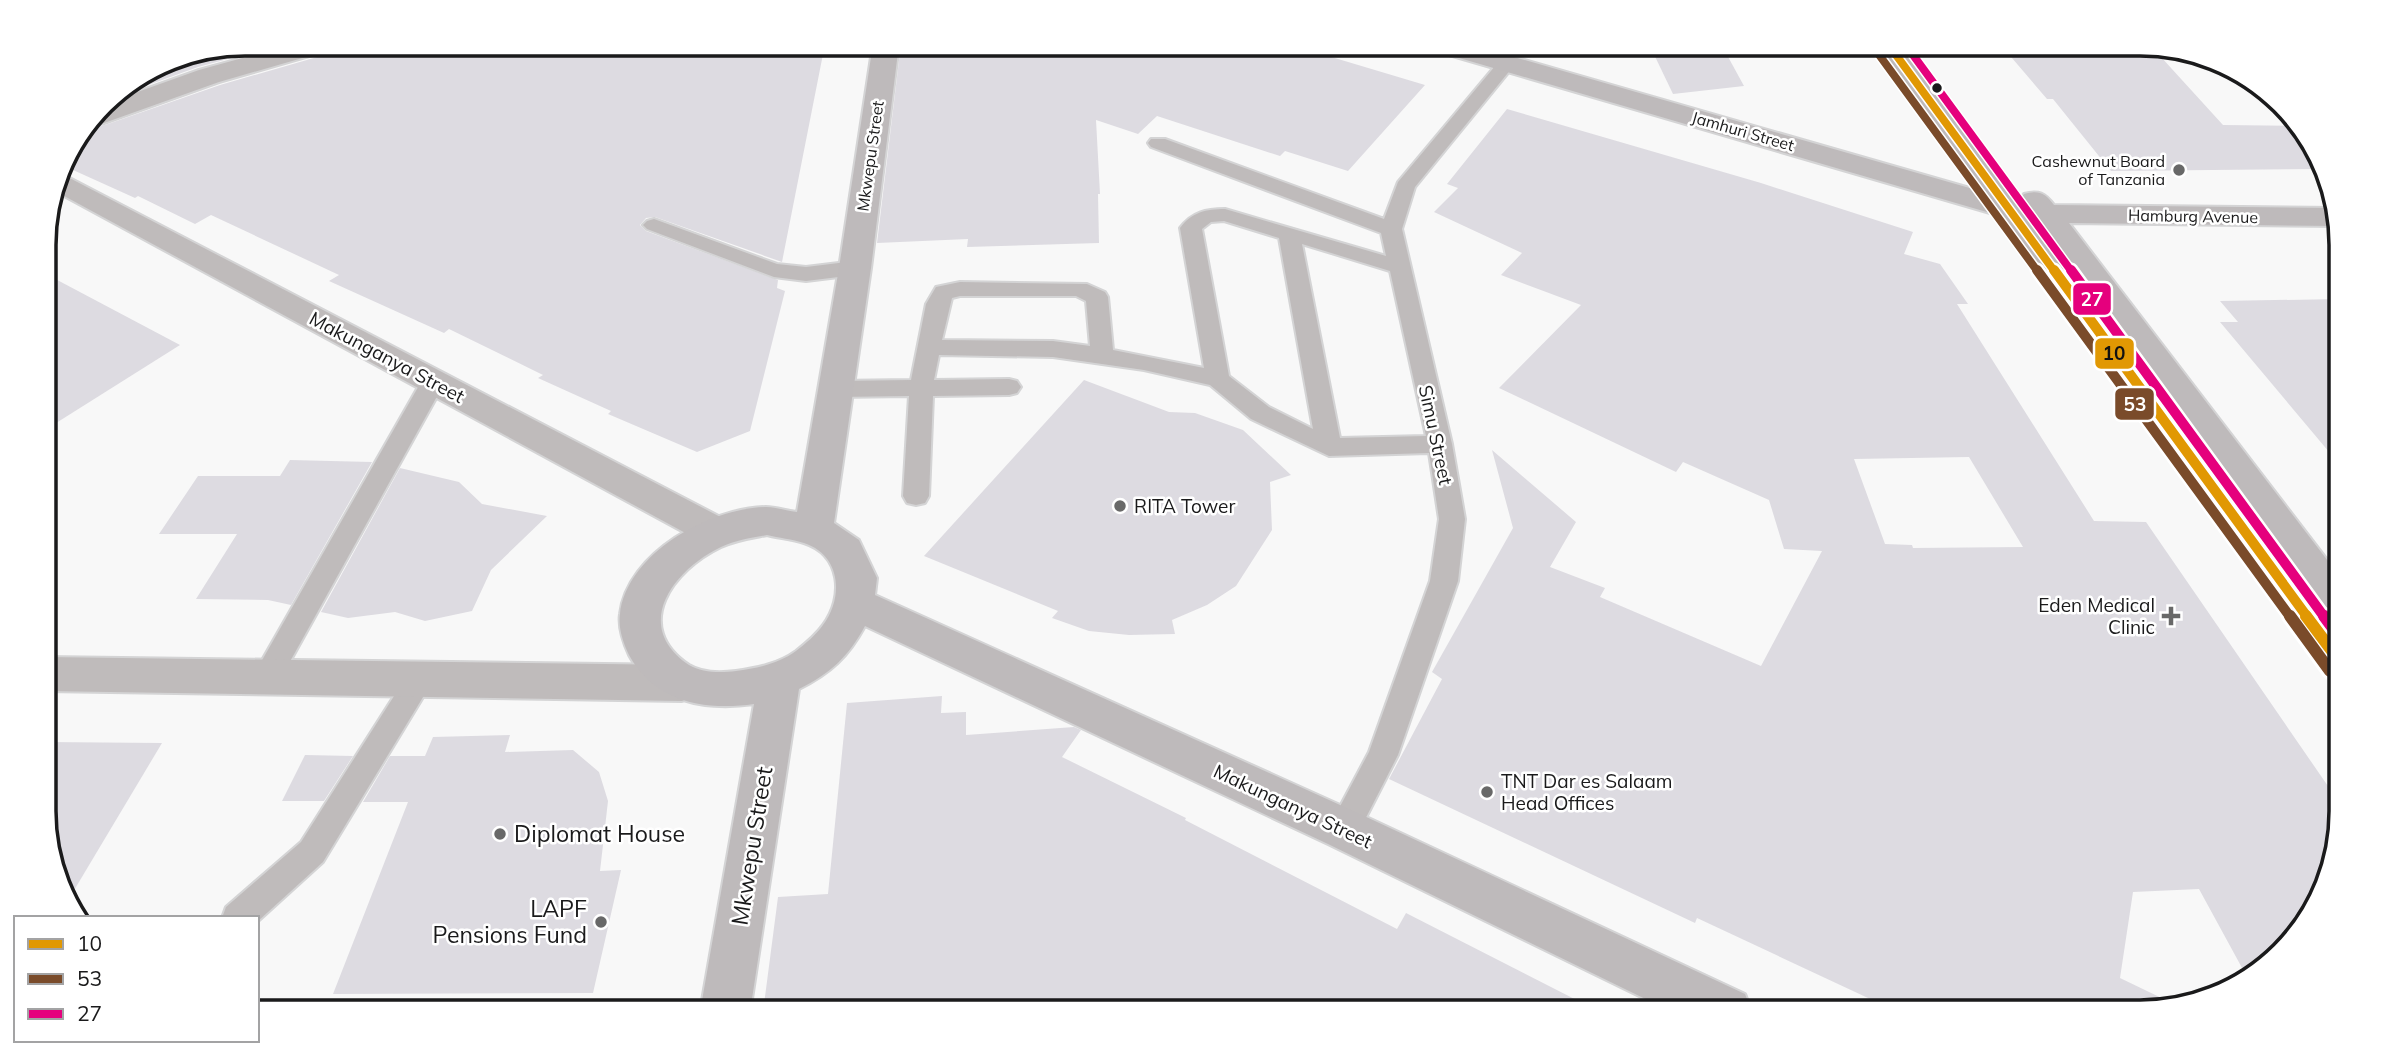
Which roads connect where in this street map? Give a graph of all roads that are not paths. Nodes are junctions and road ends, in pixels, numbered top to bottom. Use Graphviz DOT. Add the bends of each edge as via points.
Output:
graph roads {
  1 [pos="279,56"];
  2 [pos="884,56"];
  3 [pos="1483,56"];
  4 [pos="1897,56"];
  5 [pos="1928,56"];
  6 [pos="198,62"];
  7 [pos="1507,63"];
  8 [pos="209,76"];
  9 [pos="111,111"];
  10 [pos="1158,143"];
  11 [pos="66,185"];
  12 [pos="2009,209"];
  13 [pos="2047,214"];
  14 [pos="2326,217"];
  15 [pos="654,225"];
  16 [pos="1391,229"];
  17 [pos="1289,234"];
  18 [pos="1398,266"];
  19 [pos="855,268"];
  20 [pos="929,346"];
  21 [pos="1102,356"];
  22 [pos="1218,379"];
  23 [pos="433,382"];
  24 [pos="921,387"];
  25 [pos="1009,387"];
  26 [pos="836,389"];
  27 [pos="1440,444"];
  28 [pos="1329,447"];
  29 [pos="916,496"];
  30 [pos="814,528"];
  31 [pos="716,531"];
  32 [pos="2329,593"];
  33 [pos="857,604"];
  34 [pos="2329,647"];
  35 [pos="56,674"];
  36 [pos="267,677"];
  37 [pos="420,679"];
  38 [pos="779,681"];
  39 [pos="682,683"];
  40 [pos="1344,829"];
  41 [pos="240,916"];
  42 [pos="727,1000"];
  43 [pos="1702,1000"];
  1 -- 8 [label="street"];
  2 -- 19 [label="street, Mkwepu Street"];
  3 -- 7 [label="street, Jamhuri Street"];
  4 -- 12 [label="street"];
  5 -- 13 [label="street"];
  6 -- 8 [label="street"];
  7 -- 12 [label="street, Jamhuri Street"];
  7 -- 16 [label="lane, Simu Street" via="1405,186"];
  8 -- 9 [label="street"];
  10 -- 16 [label="lane"];
  11 -- 23 [label="street, Makunganya Street"];
  12 -- 13 [label="street, Jamhuri Street"];
  12 -- 34 [label="street"];
  13 -- 14 [label="street, Hamburg Avenue"];
  13 -- 32 [label="street"];
  15 -- 19 [label="lane" via="774,270 806,274"];
  16 -- 18 [label="lane, Simu Street"];
  17 -- 18 [label="lane"];
  17 -- 22 [label="lane" via="1225,215 1206,215 1191,229"];
  17 -- 28 [label="lane"];
  18 -- 27 [label="lane, Simu Street"];
  19 -- 26 [label="street, Mkwepu Street"];
  20 -- 21 [label="lane" via="1053,349"];
  20 -- 21 [label="lane" via="937,304 944,292 1079,289 1097,297"];
  20 -- 24 [label="lane"];
  21 -- 22 [label="lane"];
  22 -- 28 [label="lane" via="1260,413"];
  23 -- 31 [label="street, Makunganya Street"];
  23 -- 36 [label="lane"];
  24 -- 25 [label="lane"];
  24 -- 26 [label="lane"];
  24 -- 29 [label="lane"];
  26 -- 30 [label="street, Mkwepu Street"];
  27 -- 28 [label="lane"];
  27 -- 40 [label="lane, Simu Street" via="1452,519 1444,581 1383,755"];
  30 -- 31 [label="street" via="767,521"];
  30 -- 33 [label="street" via="835,541 851,559 858,581"];
  31 -- 39 [label="street" via="666,564 648,589 639,617 643,643 657,666"];
  33 -- 38 [label="street" via="830,649"];
  33 -- 40 [label="street, Makunganya Street"];
  35 -- 36 [label="street"];
  36 -- 37 [label="street"];
  37 -- 39 [label="street"];
  37 -- 41 [label="lane" via="312,852"];
  38 -- 39 [label="street" via="745,690 712,690"];
  38 -- 42 [label="street, Mkwepu Street"];
  40 -- 43 [label="street, Makunganya Street"];
}
